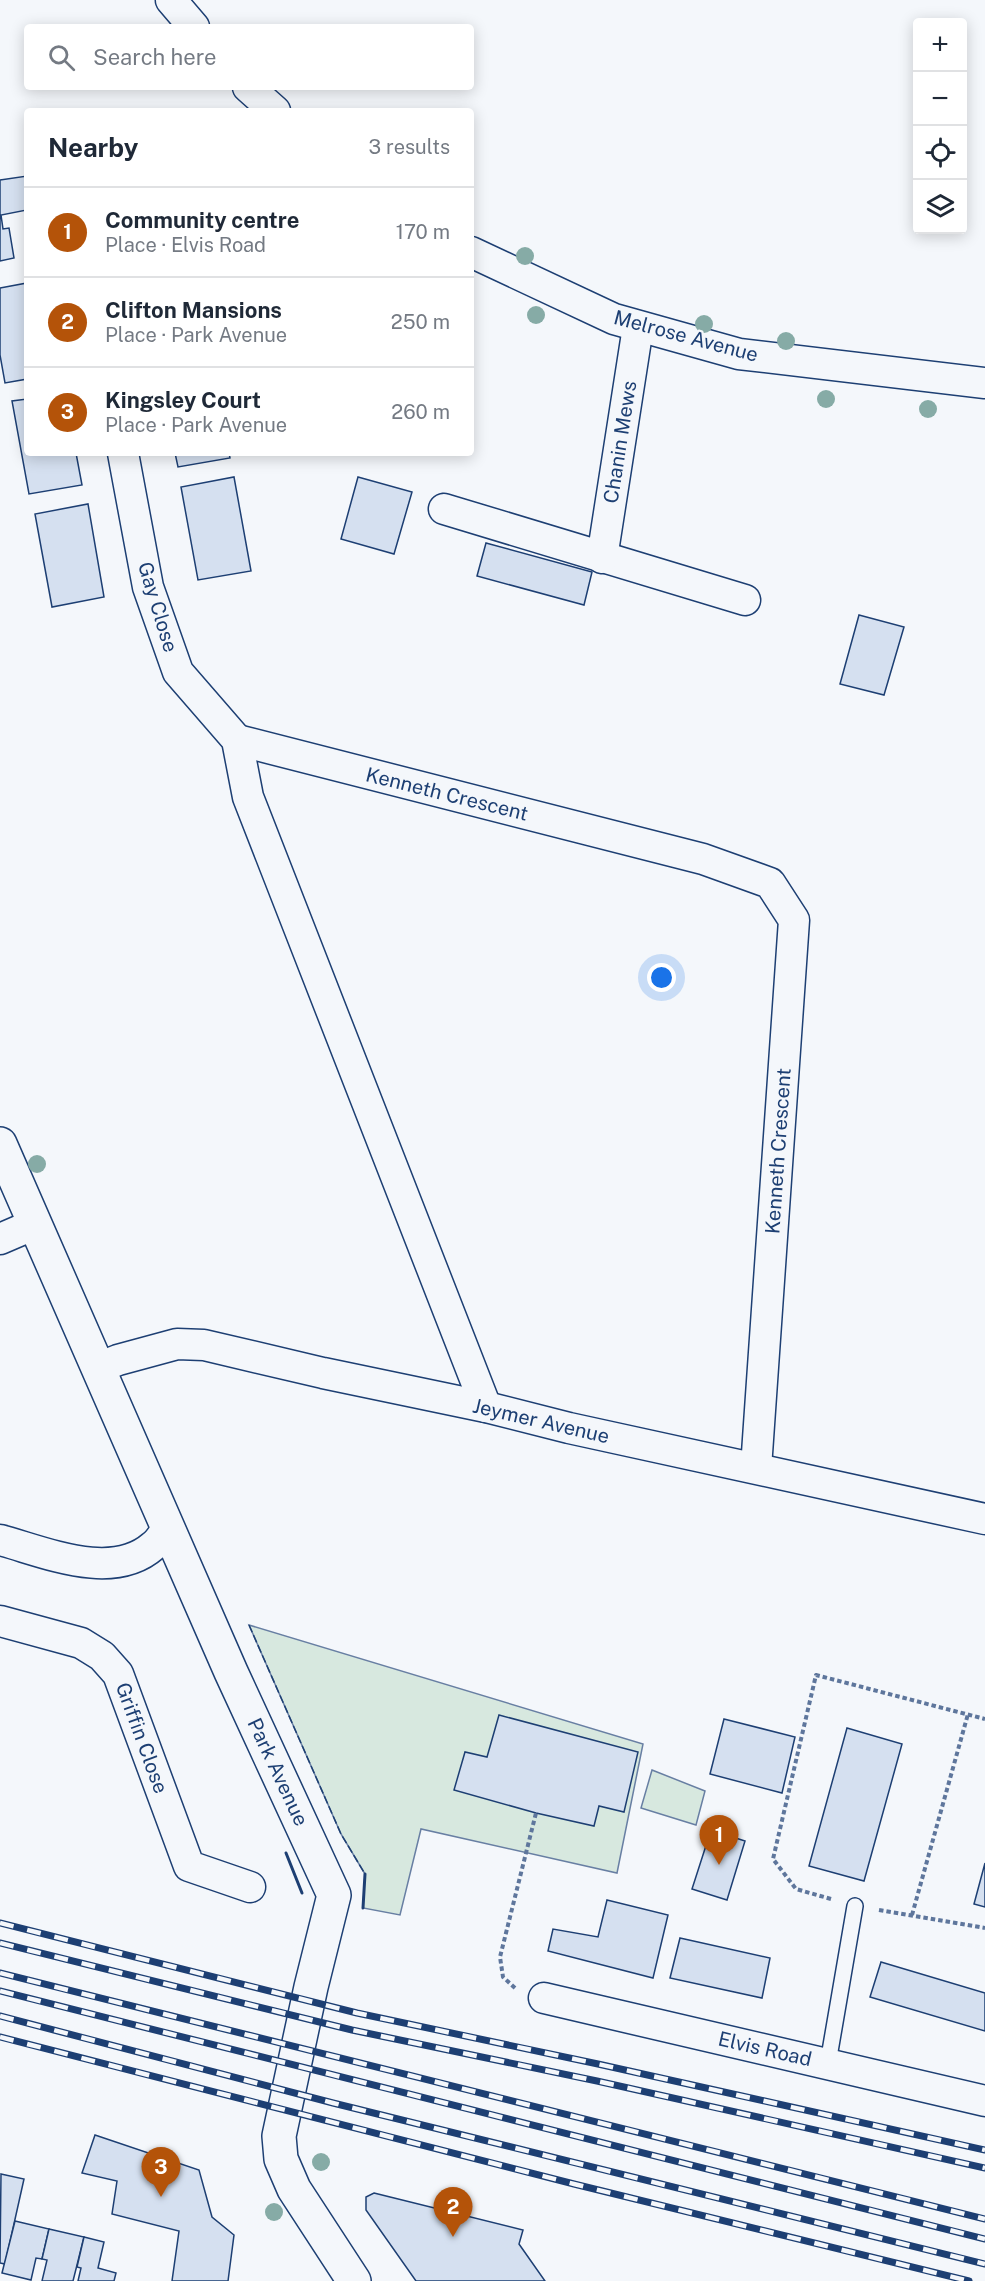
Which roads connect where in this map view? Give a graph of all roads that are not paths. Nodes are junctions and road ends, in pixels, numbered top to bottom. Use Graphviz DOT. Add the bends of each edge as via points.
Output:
graph roads {
  1 [pos="171,0"];
  2 [pos="191,24"];
  3 [pos="251,90"];
  4 [pos="272,108"];
  5 [pos="474,253"];
  6 [pos="638,327"];
  7 [pos="985,383"];
  8 [pos="124,456"];
  9 [pos="444,509"];
  10 [pos="602,558"];
  11 [pos="745,600"];
  12 [pos="237,740"];
  13 [pos="0,1144"];
  14 [pos="34,1224"];
  15 [pos="0,1239"];
  16 [pos="98,1368"];
  17 [pos="486,1407"];
  18 [pos="756,1468"];
  19 [pos="985,1519"];
  20 [pos="168,1528"];
  21 [pos="0,1540"];
  22 [pos="0,1620"];
  23 [pos="250,1887"];
  24 [pos="855,1906"];
  25 [pos="544,1998"];
  26 [pos="828,2063"];
  27 [pos="985,2101"];
  28 [pos="354,2281"];
  1 -- 2 [label="street"];
  3 -- 4 [label="street"];
  5 -- 6 [label="street, Melrose Avenue"];
  6 -- 7 [label="street, Melrose Avenue" via="739,354"];
  6 -- 10 [label="street, Chanin Mews"];
  8 -- 12 [label="street, Gay Close" via="148,587 178,672"];
  9 -- 10 [label="street"];
  10 -- 11 [label="street"];
  12 -- 17 [label="street" via="248,797"];
  12 -- 18 [label="street, Kenneth Crescent" via="703,859 770,884 794,920"];
  13 -- 14 [label="street, Park Avenue"];
  14 -- 15 [label="street"];
  14 -- 16 [label="street, Park Avenue"];
  16 -- 17 [label="street, Jeymer Avenue" via="177,1344 204,1345"];
  16 -- 20 [label="street, Park Avenue"];
  17 -- 18 [label="street, Jeymer Avenue"];
  18 -- 19 [label="street, Jeymer Avenue"];
  20 -- 21 [label="street" via="145,1552 125,1562 103,1564"];
  20 -- 28 [label="street, Park Avenue" via="334,1895 279,2136 281,2159 294,2189"];
  22 -- 23 [label="street, Griffin Close" via="81,1643 102,1656 118,1674 189,1866"];
  24 -- 26 [label="lane"];
  25 -- 26 [label="street, Elvis Road"];
  26 -- 27 [label="street, Elvis Road"];
}
